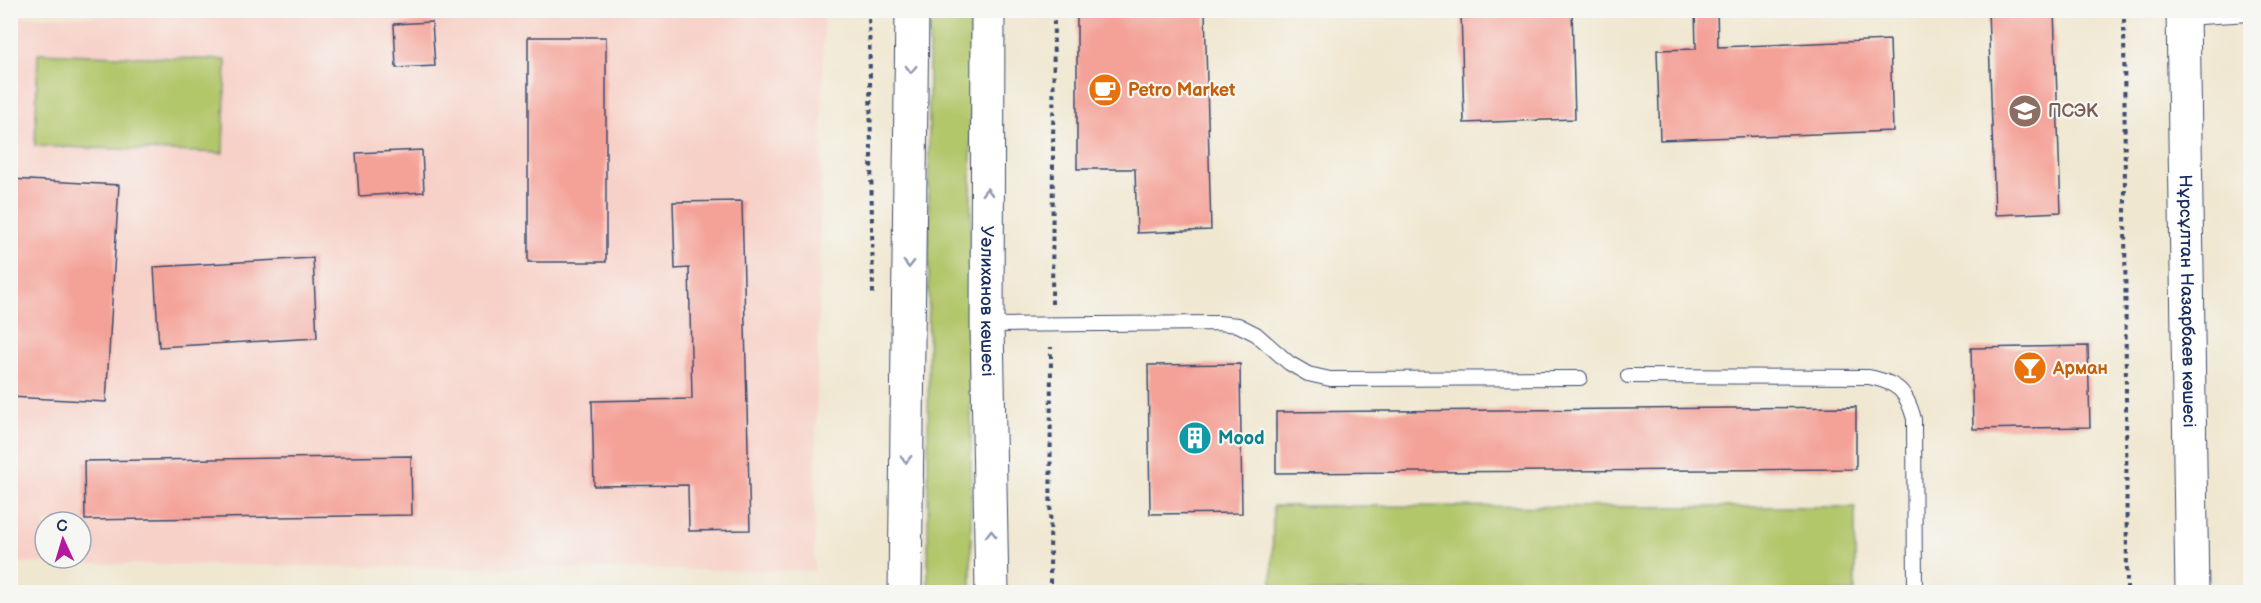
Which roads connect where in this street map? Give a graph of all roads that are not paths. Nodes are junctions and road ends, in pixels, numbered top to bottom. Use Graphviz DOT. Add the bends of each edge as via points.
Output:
graph roads {
  1 [pos="912,10"];
  2 [pos="988,10"];
  3 [pos="2183,14"];
  4 [pos="2250,14"];
  5 [pos="987,325"];
  6 [pos="1628,376"];
  7 [pos="1580,378"];
  8 [pos="905,592"];
  9 [pos="992,592"];
  10 [pos="1915,592"];
  11 [pos="2192,592"];
  1 -- 8 [label="main road, one-way"];
  5 -- 2 [label="main road, Уәлиханов көшесі, one-way"];
  3 -- 4 [label="lane"];
  3 -- 11 [label="main road, Нұрсұлтан Назарбаев көшесі"];
  5 -- 7 [label="lane" via="1238,325 1256,334 1289,363 1308,374 1330,379"];
  9 -- 5 [label="main road, Уәлиханов көшесі, one-way"];
  6 -- 10 [label="lane" via="1869,377 1895,385 1905,394 1914,419"];
}
